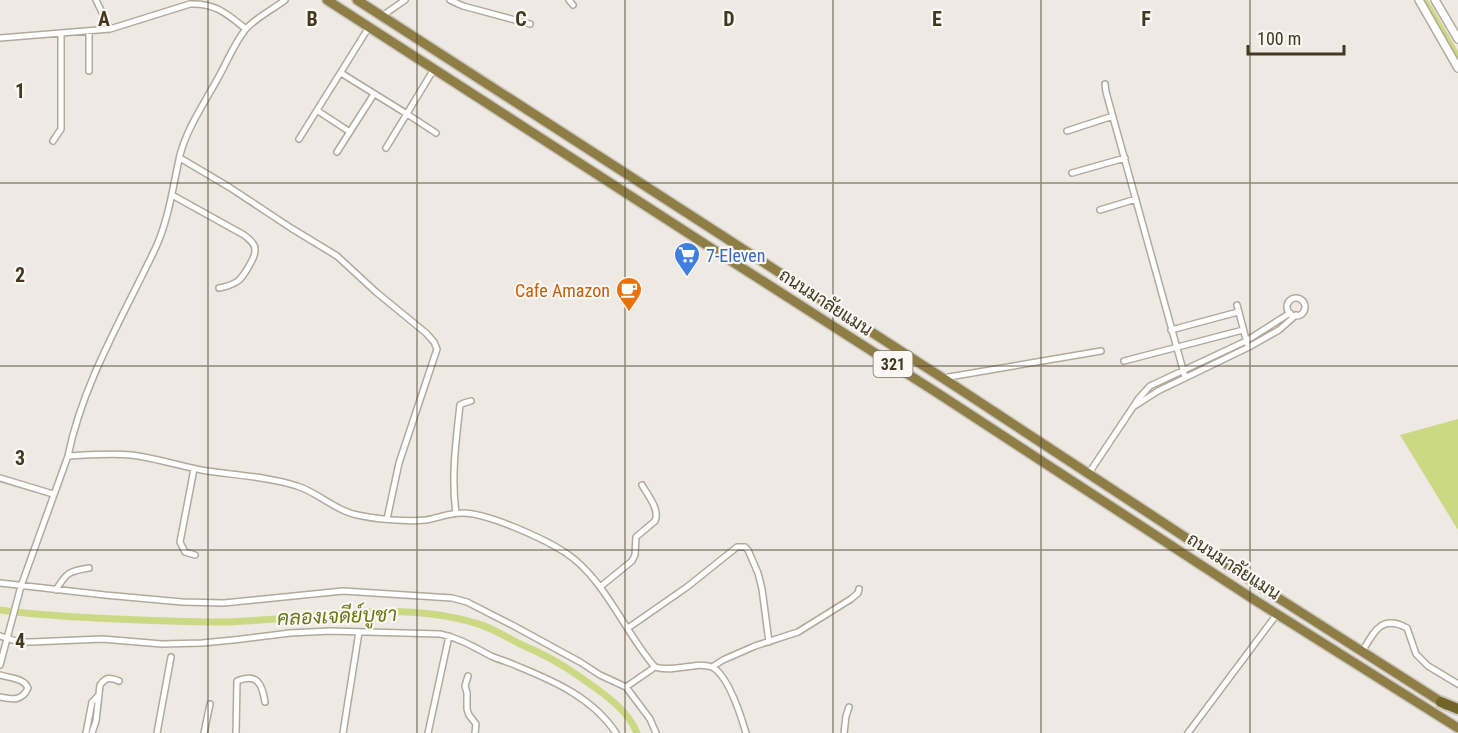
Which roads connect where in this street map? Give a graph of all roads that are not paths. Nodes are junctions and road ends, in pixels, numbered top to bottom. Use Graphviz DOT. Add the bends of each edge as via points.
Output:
graph roads {
  1 [pos="96,0"];
  2 [pos="285,0"];
  3 [pos="327,0"];
  4 [pos="357,0"];
  5 [pos="405,0"];
  6 [pos="450,0"];
  7 [pos="1419,0"];
  8 [pos="1435,0"];
  9 [pos="382,16"];
  10 [pos="530,24"];
  11 [pos="369,27"];
  12 [pos="110,28"];
  13 [pos="246,29"];
  14 [pos="89,31"];
  15 [pos="61,33"];
  16 [pos="0,38"];
  17 [pos="1458,39"];
  18 [pos="1458,68"];
  19 [pos="434,69"];
  20 [pos="90,71"];
  21 [pos="341,73"];
  22 [pos="1105,84"];
  23 [pos="374,94"];
  24 [pos="318,111"];
  25 [pos="407,114"];
  26 [pos="1113,116"];
  27 [pos="1067,131"];
  28 [pos="350,132"];
  29 [pos="436,134"];
  30 [pos="299,139"];
  31 [pos="53,141"];
  32 [pos="386,148"];
  33 [pos="337,152"];
  34 [pos="180,158"];
  35 [pos="1125,158"];
  36 [pos="1072,173"];
  37 [pos="172,195"];
  38 [pos="1136,199"];
  39 [pos="1100,210"];
  40 [pos="219,288"];
  41 [pos="1237,305"];
  42 [pos="1238,312"];
  43 [pos="1293,314"];
  44 [pos="1171,330"];
  45 [pos="1243,330"];
  46 [pos="1247,344"];
  47 [pos="1176,347"];
  48 [pos="1101,351"];
  49 [pos="1124,361"];
  50 [pos="1183,370"];
  51 [pos="1185,377"];
  52 [pos="943,378"];
  53 [pos="471,401"];
  54 [pos="1132,408"];
  55 [pos="68,456"];
  56 [pos="194,469"];
  57 [pos="1089,474"];
  58 [pos="0,478"];
  59 [pos="642,485"];
  60 [pos="53,494"];
  61 [pos="1128,498"];
  62 [pos="1119,511"];
  63 [pos="456,513"];
  64 [pos="387,519"];
  65 [pos="195,555"];
  66 [pos="89,568"];
  67 [pos="0,583"];
  68 [pos="21,586"];
  69 [pos="600,588"];
  70 [pos="859,589"];
  71 [pos="56,590"];
  72 [pos="1277,614"];
  73 [pos="628,628"];
  74 [pos="359,632"];
  75 [pos="0,636"];
  76 [pos="449,636"];
  77 [pos="7,638"];
  78 [pos="769,642"];
  79 [pos="1362,652"];
  80 [pos="171,657"];
  81 [pos="0,666"];
  82 [pos="655,667"];
  83 [pos="712,667"];
  84 [pos="0,675"];
  85 [pos="468,676"];
  86 [pos="119,681"];
  87 [pos="1458,684"];
  88 [pos="626,687"];
  89 [pos="98,696"];
  90 [pos="0,697"];
  91 [pos="265,702"];
  92 [pos="1441,702"];
  93 [pos="210,704"];
  94 [pos="849,707"];
  95 [pos="1458,710"];
  96 [pos="1458,728"];
  97 [pos="86,733"];
  98 [pos="92,733"];
  99 [pos="157,733"];
  100 [pos="204,733"];
  101 [pos="236,733"];
  102 [pos="343,733"];
  103 [pos="428,733"];
  104 [pos="475,733"];
  105 [pos="616,733"];
  106 [pos="656,733"];
  107 [pos="746,733"];
  108 [pos="844,733"];
  109 [pos="1188,733"];
  1 -- 12 [label="street"];
  2 -- 13 [label="street"];
  3 -- 11 [label="highway, ถนนมาลัยแมน / 321"];
  4 -- 9 [label="highway, ถนนมาลัยแมน / 321"];
  5 -- 9 [label="street"];
  6 -- 10 [label="street"];
  7 -- 18 [label="street"];
  8 -- 17 [label="street"];
  9 -- 52 [label="highway, ถนนมาลัยแมน / 321"];
  11 -- 19 [label="highway, ถนนมาลัยแมน / 321"];
  11 -- 21 [label="street"];
  12 -- 13 [label="street" via="190,3 202,3 224,12"];
  12 -- 14 [label="street"];
  13 -- 34 [label="street" via="191,128"];
  14 -- 15 [label="street"];
  14 -- 20 [label="street"];
  15 -- 16 [label="street"];
  15 -- 31 [label="street" via="62,129"];
  19 -- 25 [label="street"];
  19 -- 62 [label="highway, ถนนมาลัยแมน / 321"];
  21 -- 23 [label="street"];
  21 -- 24 [label="street"];
  22 -- 26 [label="street"];
  23 -- 25 [label="street"];
  23 -- 28 [label="street"];
  24 -- 28 [label="street"];
  24 -- 30 [label="street"];
  25 -- 29 [label="street"];
  25 -- 32 [label="street"];
  26 -- 27 [label="street"];
  26 -- 35 [label="street"];
  28 -- 33 [label="street"];
  34 -- 37 [label="street"];
  34 -- 64 [label="street" via="337,256 434,342 437,349 399,463"];
  35 -- 36 [label="street"];
  35 -- 38 [label="street"];
  37 -- 40 [label="street" via="251,240 255,251 242,277"];
  37 -- 55 [label="street" via="156,245 85,400"];
  38 -- 39 [label="street"];
  38 -- 44 [label="street"];
  41 -- 42 [label="street"];
  42 -- 44 [label="street"];
  42 -- 45 [label="street"];
  43 -- 46 [label="street" via="1279,330"];
  44 -- 47 [label="street"];
  45 -- 46 [label="street"];
  45 -- 47 [label="street"];
  46 -- 50 [label="street"];
  46 -- 51 [label="street"];
  47 -- 49 [label="street"];
  47 -- 50 [label="street"];
  48 -- 52 [label="street"];
  50 -- 51 [label="street"];
  50 -- 54 [label="street" via="1150,386"];
  51 -- 54 [label="street"];
  52 -- 57 [label="highway, ถนนมาลัยแมน / 321"];
  53 -- 63 [label="street" via="462,404 459,415 454,471"];
  54 -- 57 [label="street"];
  55 -- 56 [label="street" via="116,454"];
  55 -- 60 [label="street"];
  56 -- 64 [label="street" via="284,482 345,511"];
  56 -- 65 [label="street" via="180,542 185,552"];
  57 -- 61 [label="highway, ถนนมาลัยแมน / 321"];
  58 -- 60 [label="street"];
  59 -- 69 [label="street" via="657,518 636,537 632,561"];
  60 -- 68 [label="street"];
  61 -- 62 [label="highway"];
  61 -- 79 [label="highway, ถนนมาลัยแมน / 321"];
  62 -- 72 [label="highway, ถนนมาลัยแมน / 321"];
  63 -- 64 [label="street" via="424,520"];
  63 -- 69 [label="street" via="482,515 552,545 576,561"];
  66 -- 71 [label="street" via="70,572"];
  67 -- 68 [label="street"];
  68 -- 71 [label="street"];
  68 -- 77 [label="street"];
  69 -- 73 [label="street"];
  70 -- 78 [label="street" via="851,599 798,632"];
  71 -- 88 [label="street" via="224,603 342,591 452,598 514,626"];
  72 -- 96 [label="highway, ถนนมาลัยแมน / 321"];
  72 -- 109 [label="street"];
  73 -- 78 [label="street" via="737,548 745,547 760,580"];
  73 -- 82 [label="street"];
  74 -- 76 [label="street"];
  74 -- 77 [label="street" via="306,632 177,644 102,639 19,642"];
  74 -- 102 [label="street"];
  75 -- 77 [label="street"];
  76 -- 103 [label="street"];
  76 -- 105 [label="street" via="558,683 586,702"];
  77 -- 81 [label="street"];
  78 -- 83 [label="street"];
  79 -- 87 [label="street" via="1376,630 1396,622 1407,628 1416,654 1428,666"];
  79 -- 92 [label="highway, ถนนมาลัยแมน / 321"];
  80 -- 99 [label="street"];
  82 -- 83 [label="street"];
  82 -- 88 [label="street"];
  83 -- 107 [label="street" via="736,702"];
  84 -- 90 [label="street" via="22,681 28,688 14,700"];
  85 -- 104 [label="street" via="467,704 476,724"];
  86 -- 89 [label="street" via="112,677 103,681"];
  88 -- 106 [label="street"];
  89 -- 97 [label="street" via="92,702"];
  89 -- 98 [label="street"];
  91 -- 101 [label="street" via="257,680 237,681"];
  92 -- 95 [label="highway"];
  93 -- 100 [label="street"];
  94 -- 108 [label="street"];
}
